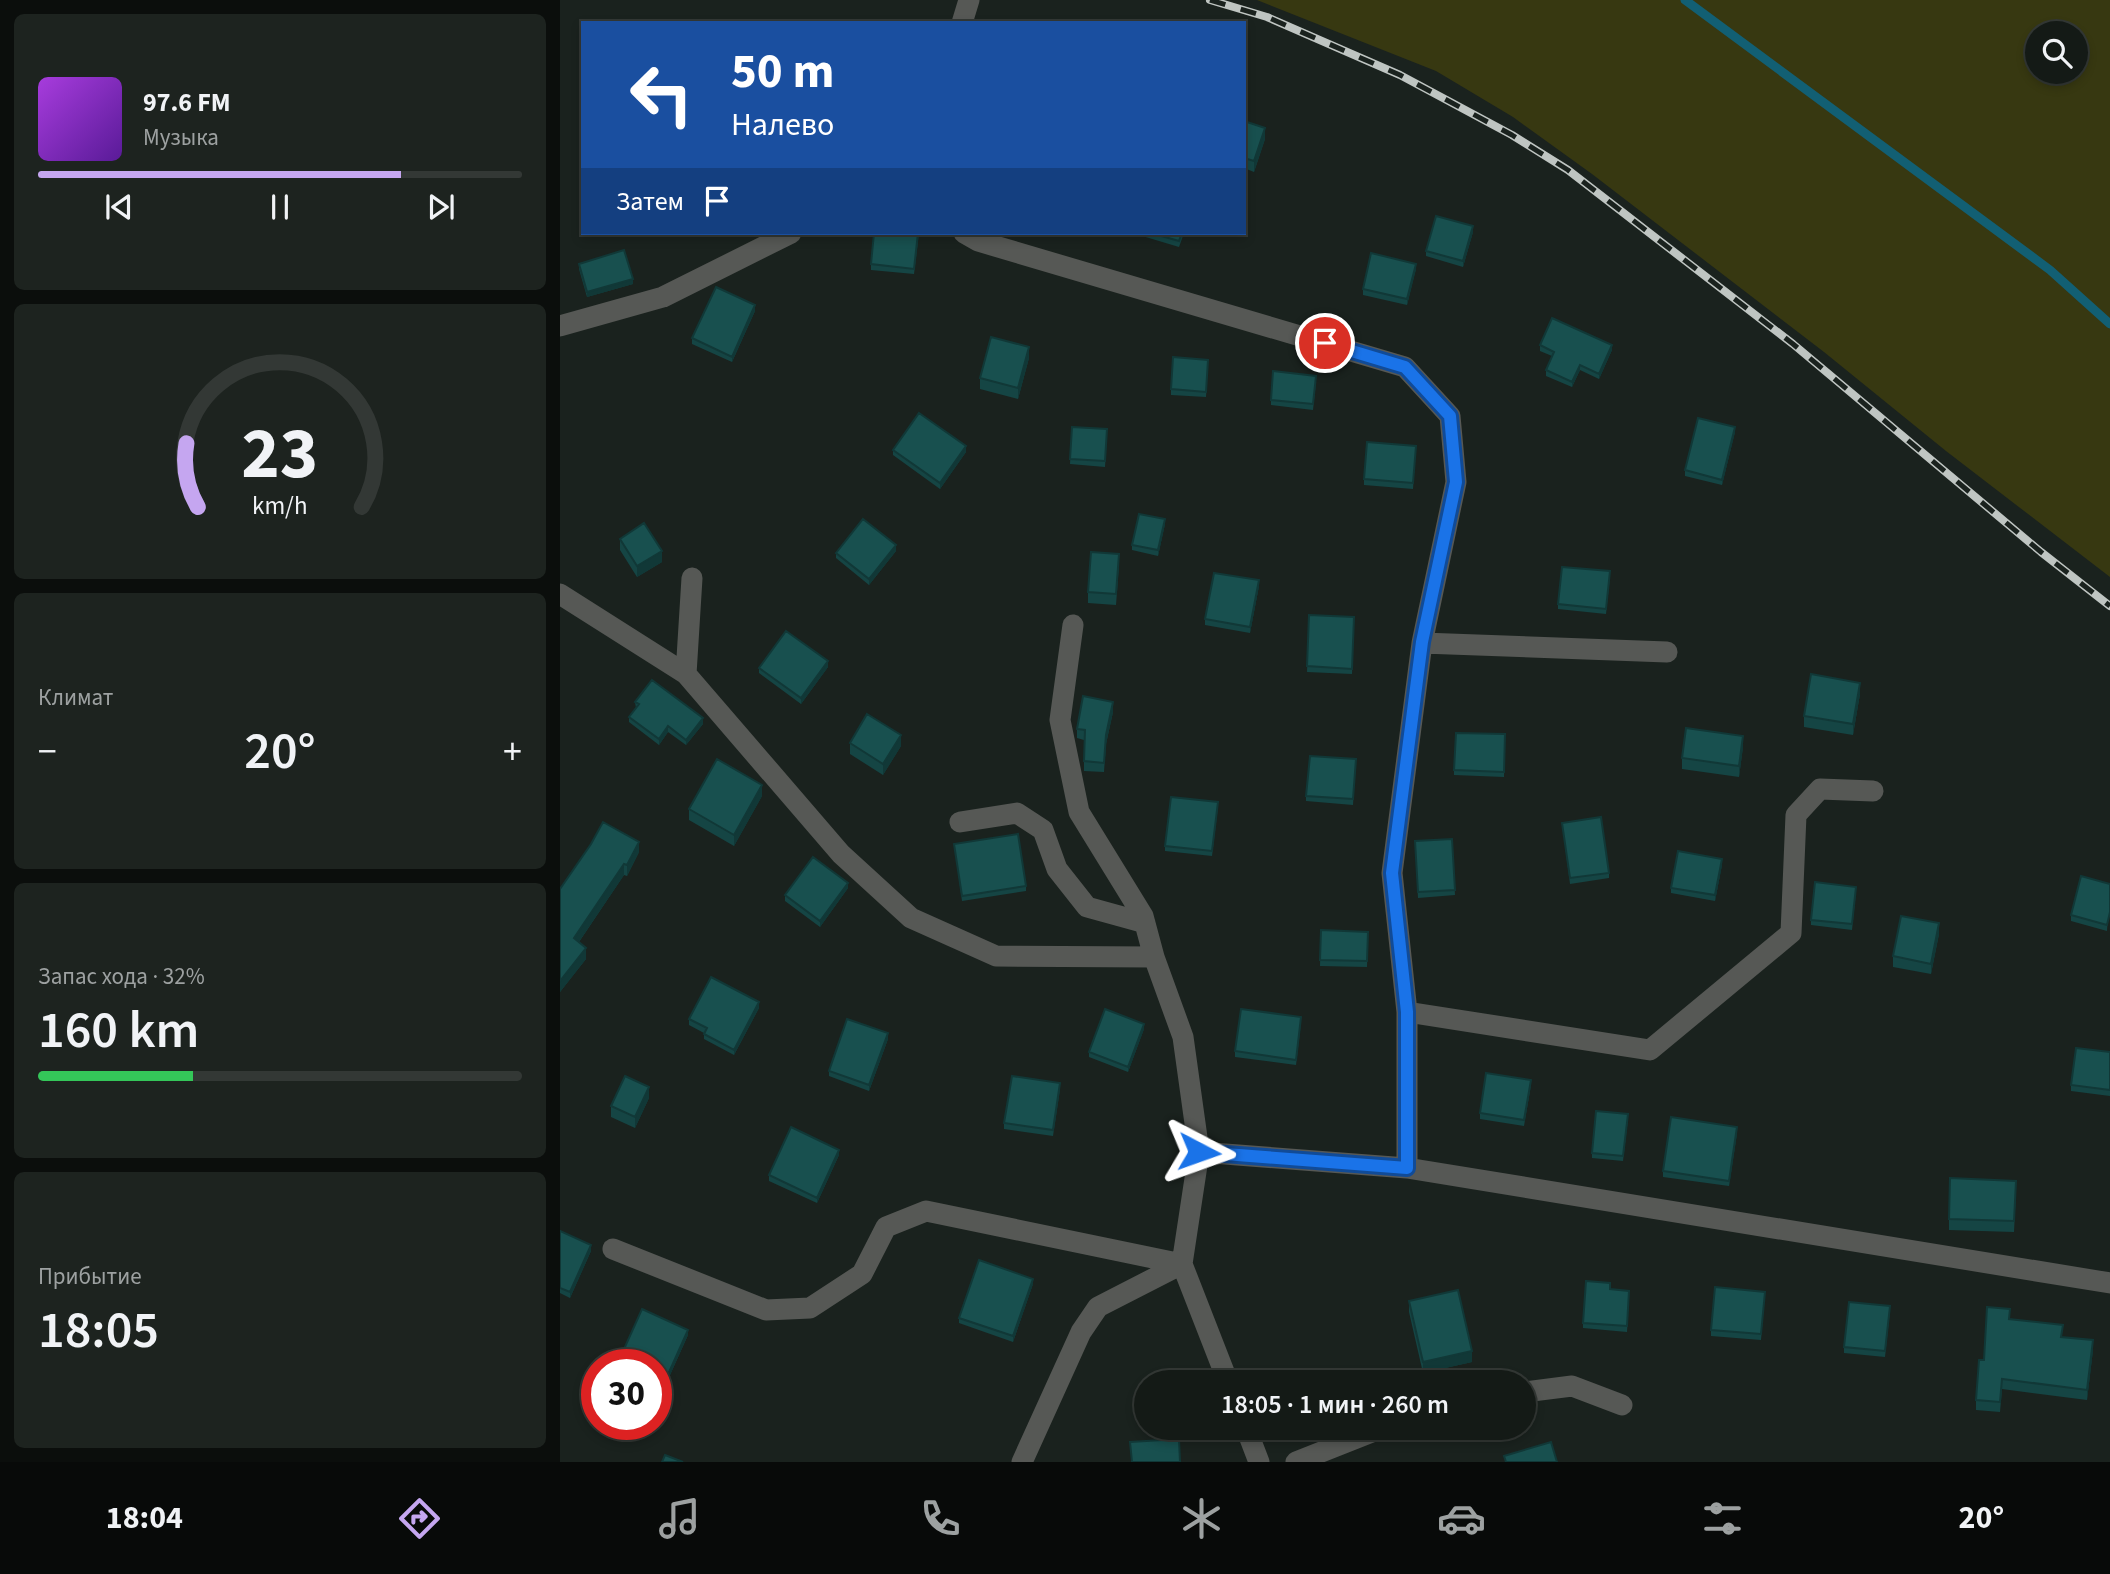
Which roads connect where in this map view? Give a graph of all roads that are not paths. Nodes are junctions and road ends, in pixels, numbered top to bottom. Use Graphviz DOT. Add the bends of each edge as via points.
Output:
graph roads {
  1 [pos="969,0"];
  2 [pos="963,21"];
  3 [pos="787,235"];
  4 [pos="968,235"];
  5 [pos="560,326"];
  6 [pos="692,578"];
  7 [pos="560,594"];
  8 [pos="1073,625"];
  9 [pos="1422,642"];
  10 [pos="1667,652"];
  11 [pos="686,674"];
  12 [pos="1873,791"];
  13 [pos="960,822"];
  14 [pos="1145,923"];
  15 [pos="1154,957"];
  16 [pos="1407,1012"];
  17 [pos="1199,1152"];
  18 [pos="1407,1168"];
  19 [pos="613,1249"];
  20 [pos="1182,1264"];
  21 [pos="2110,1283"];
  22 [pos="1223,1370"];
  23 [pos="1536,1390"];
  24 [pos="1622,1405"];
  25 [pos="1250,1440"];
  26 [pos="1352,1440"];
  27 [pos="1023,1462"];
  28 [pos="1259,1462"];
  29 [pos="1296,1462"];
  1 -- 2 [label="street"];
  3 -- 5 [label="street" via="663,297"];
  4 -- 9 [label="street" via="1405,367 1450,416 1456,482"];
  6 -- 11 [label="street"];
  7 -- 11 [label="street"];
  8 -- 14 [label="street" via="1060,720 1079,813"];
  9 -- 10 [label="street"];
  9 -- 16 [label="street" via="1392,873"];
  11 -- 15 [label="street" via="841,854 911,918 996,956"];
  12 -- 16 [label="street" via="1820,789 1796,815 1791,933 1650,1050"];
  13 -- 14 [label="street" via="1017,813 1043,830 1057,869 1087,907"];
  14 -- 15 [label="street"];
  15 -- 17 [label="street" via="1183,1037"];
  16 -- 18 [label="street"];
  17 -- 18 [label="street"];
  17 -- 20 [label="street"];
  18 -- 21 [label="street"];
  19 -- 20 [label="street" via="766,1310 810,1308 862,1274 886,1227 926,1211"];
  20 -- 22 [label="street"];
  20 -- 27 [label="street" via="1098,1307 1080,1332"];
  23 -- 24 [label="street" via="1572,1386"];
  25 -- 28 [label="street"];
  26 -- 29 [label="street"];
}
